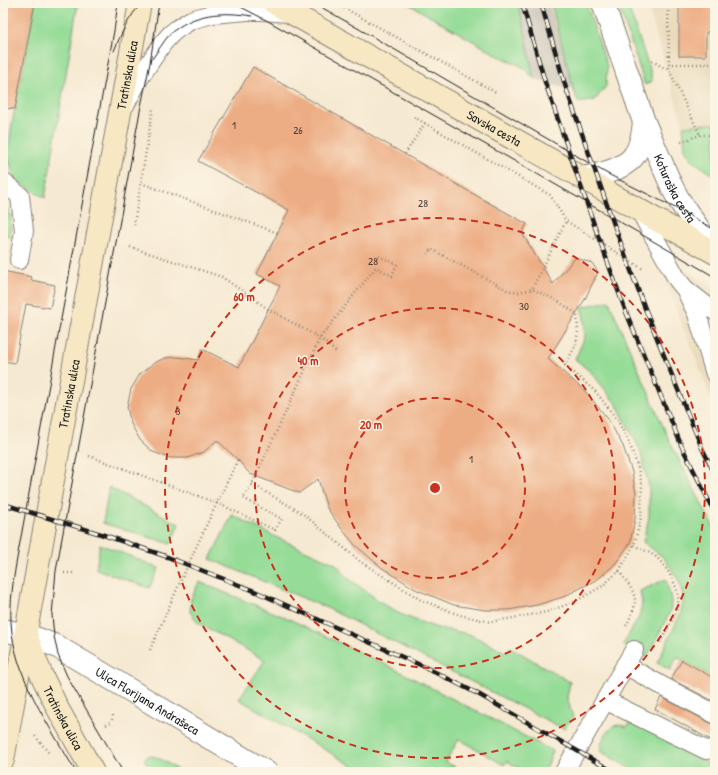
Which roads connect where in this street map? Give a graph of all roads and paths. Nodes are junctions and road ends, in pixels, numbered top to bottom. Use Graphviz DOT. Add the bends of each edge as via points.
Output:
graph roads {
  1 [pos="140,3"];
  2 [pos="274,3"];
  3 [pos="603,3"];
  4 [pos="668,3"];
  5 [pos="337,4"];
  6 [pos="292,13"];
  7 [pos="650,59"];
  8 [pos="668,64"];
  9 [pos="715,64"];
  10 [pos="669,70"];
  11 [pos="495,92"];
  12 [pos="153,108"];
  13 [pos="119,115"];
  14 [pos="414,117"];
  15 [pos="644,122"];
  16 [pos="425,123"];
  17 [pos="700,135"];
  18 [pos="715,135"];
  19 [pos="675,144"];
  20 [pos="405,154"];
  21 [pos="582,178"];
  22 [pos="3,182"];
  23 [pos="141,183"];
  24 [pos="711,190"];
  25 [pos="715,192"];
  26 [pos="640,211"];
  27 [pos="566,221"];
  28 [pos="134,225"];
  29 [pos="278,233"];
  30 [pos="130,247"];
  31 [pos="715,249"];
  32 [pos="715,253"];
  33 [pos="427,254"];
  34 [pos="376,255"];
  35 [pos="19,260"];
  36 [pos="644,270"];
  37 [pos="532,289"];
  38 [pos="685,289"];
  39 [pos="715,311"];
  40 [pos="320,338"];
  41 [pos="336,352"];
  42 [pos="715,374"];
  43 [pos="89,456"];
  44 [pos="238,460"];
  45 [pos="252,484"];
  46 [pos="217,502"];
  47 [pos="634,545"];
  48 [pos="619,571"];
  49 [pos="64,573"];
  50 [pos="76,574"];
  51 [pos="3,630"];
  52 [pos="623,632"];
  53 [pos="26,634"];
  54 [pos="657,648"];
  55 [pos="150,650"];
  56 [pos="605,700"];
  57 [pos="113,714"];
  58 [pos="715,714"];
  59 [pos="106,725"];
  60 [pos="33,733"];
  61 [pos="715,749"];
  62 [pos="54,750"];
  63 [pos="3,760"];
  64 [pos="254,769"];
  65 [pos="93,772"];
  66 [pos="564,772"];
  1 -- 13 [label="street, Tratinska ulica"];
  2 -- 6 [label="street, Savska cesta"];
  3 -- 15 [label="street, Koturaška cesta"];
  4 -- 8 [label="path"];
  5 -- 11 [label="path"];
  6 -- 13 [label="lane" via="262,10 212,14 191,20 170,34 163,43"];
  6 -- 21 [label="street, Savska cesta"];
  7 -- 10 [label="path"];
  8 -- 9 [label="path"];
  8 -- 10 [label="path"];
  10 -- 17 [label="path"];
  12 -- 23 [label="path"];
  13 -- 53 [label="street, Tratinska ulica"];
  14 -- 16 [label="path"];
  15 -- 21 [label="street, Koturaška cesta" via="640,144 633,157 606,173"];
  15 -- 31 [label="street, Koturaška cesta" via="679,200"];
  16 -- 20 [label="path"];
  16 -- 27 [label="path" via="550,195"];
  17 -- 18 [label="path"];
  17 -- 19 [label="path"];
  21 -- 26 [label="street, Savska cesta"];
  22 -- 35 [label="lane" via="20,196 24,231"];
  23 -- 28 [label="path"];
  23 -- 29 [label="path"];
  24 -- 25 [label="path"];
  26 -- 32 [label="street, Savska cesta"];
  26 -- 38 [label="lane" via="674,274"];
  27 -- 36 [label="path"];
  27 -- 37 [label="path"];
  30 -- 40 [label="path" via="222,277 268,309"];
  33 -- 37 [label="path" via="431,249 507,290 519,292"];
  34 -- 40 [label="path" via="397,264 392,276 376,267"];
  37 -- 47 [label="path" via="556,300 577,314 576,345 565,365 596,392 616,418 631,449 642,484 641,518"];
  38 -- 39 [label="lane"];
  38 -- 42 [label="lane" via="697,314"];
  40 -- 41 [label="path"];
  40 -- 45 [label="path"];
  43 -- 46 [label="path"];
  44 -- 46 [label="path"];
  45 -- 46 [label="path" via="243,498 282,519 275,530"];
  45 -- 48 [label="path" via="302,513 361,562 421,600 460,615 490,622 547,612 576,601 601,587"];
  46 -- 55 [label="path"];
  47 -- 48 [label="path"];
  47 -- 54 [label="path" via="655,556 668,571 679,601"];
  48 -- 52 [label="path" via="634,591 636,604"];
  49 -- 50 [label="path"];
  51 -- 53 [label="street, Ulica Florijana Andrašeca"];
  53 -- 63 [label="street"];
  53 -- 64 [label="street, Ulica Florijana Andrašeca" via="56,646"];
  53 -- 65 [label="street, Tratinska ulica" via="41,674"];
  56 -- 58 [label="lane" via="630,657 666,688"];
  56 -- 61 [label="lane" via="706,750"];
  56 -- 66 [label="lane"];
  57 -- 59 [label="path" via="113,719"];
  60 -- 62 [label="path" via="50,753"];
}
